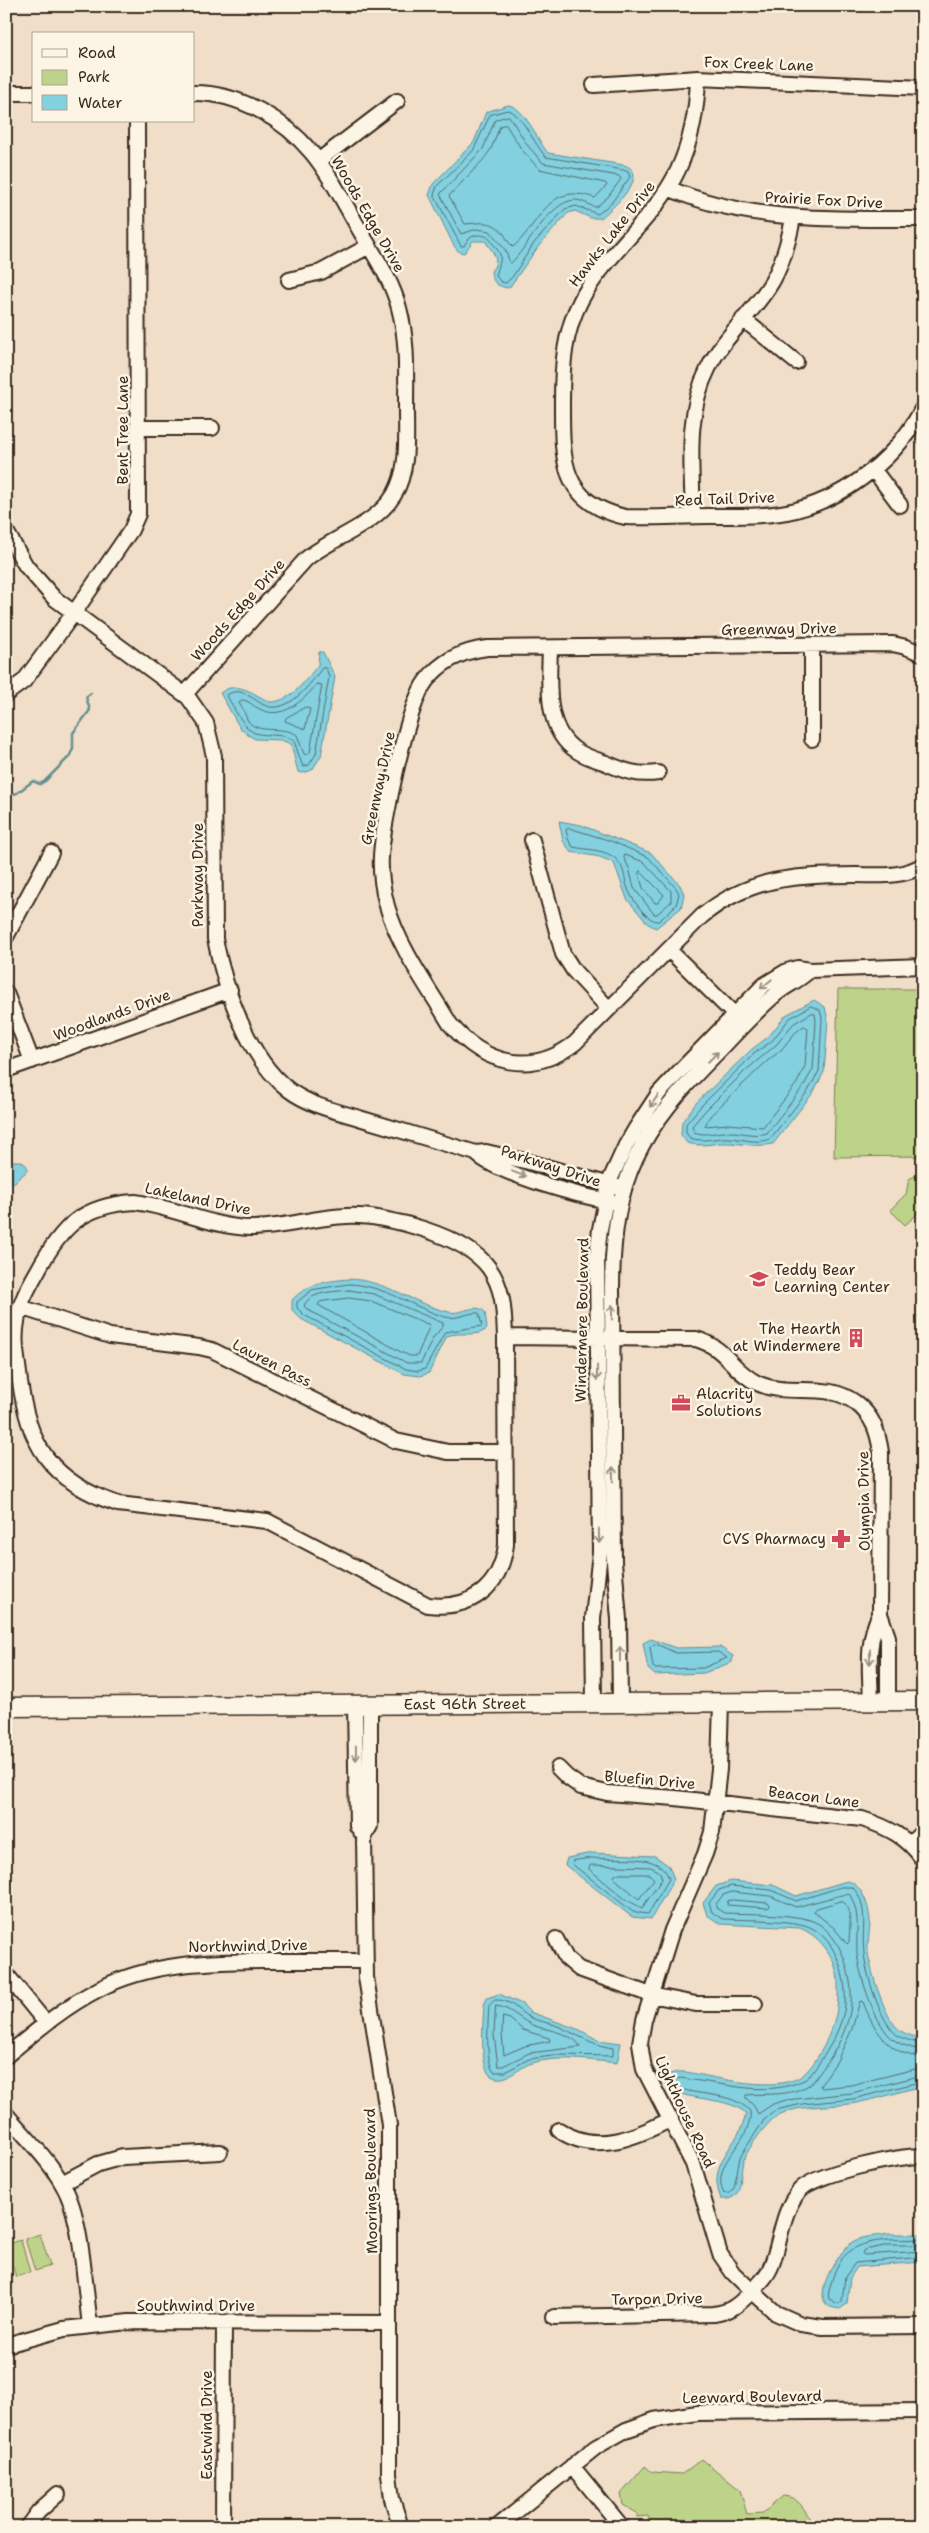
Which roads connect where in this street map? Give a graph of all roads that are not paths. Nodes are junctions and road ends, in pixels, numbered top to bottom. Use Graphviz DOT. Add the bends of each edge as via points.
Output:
graph roads {
  1 [pos="698,78"];
  2 [pos="594,85"];
  3 [pos="923,88"];
  4 [pos="6,93"];
  5 [pos="32,93"];
  6 [pos="195,93"];
  7 [pos="398,101"];
  8 [pos="137,122"];
  9 [pos="318,160"];
  10 [pos="668,188"];
  11 [pos="793,218"];
  12 [pos="923,219"];
  13 [pos="368,246"];
  14 [pos="289,280"];
  15 [pos="743,319"];
  16 [pos="796,362"];
  17 [pos="923,407"];
  18 [pos="139,428"];
  19 [pos="212,428"];
  20 [pos="872,469"];
  21 [pos="583,495"];
  22 [pos="900,505"];
  23 [pos="693,516"];
  24 [pos="6,531"];
  25 [pos="74,614"];
  26 [pos="812,645"];
  27 [pos="550,648"];
  28 [pos="923,654"];
  29 [pos="6,694"];
  30 [pos="185,694"];
  31 [pos="812,739"];
  32 [pos="658,773"];
  33 [pos="532,840"];
  34 [pos="51,853"];
  35 [pos="923,865"];
  36 [pos="6,937"];
  37 [pos="669,950"];
  38 [pos="922,968"];
  39 [pos="810,970"];
  40 [pos="230,990"];
  41 [pos="6,993"];
  42 [pos="609,1009"];
  43 [pos="734,1014"];
  44 [pos="745,1025"];
  45 [pos="32,1061"];
  46 [pos="6,1070"];
  47 [pos="476,1153"];
  48 [pos="609,1185"];
  49 [pos="624,1189"];
  50 [pos="605,1201"];
  51 [pos="620,1204"];
  52 [pos="20,1307"];
  53 [pos="505,1337"];
  54 [pos="597,1337"];
  55 [pos="612,1337"];
  56 [pos="505,1452"];
  57 [pos="879,1701"];
  58 [pos="923,1701"];
  59 [pos="721,1702"];
  60 [pos="594,1703"];
  61 [pos="620,1703"];
  62 [pos="363,1705"];
  63 [pos="6,1707"];
  64 [pos="558,1768"];
  65 [pos="716,1802"];
  66 [pos="923,1831"];
  67 [pos="910,1844"];
  68 [pos="923,1860"];
  69 [pos="556,1939"];
  70 [pos="366,1961"];
  71 [pos="6,1974"];
  72 [pos="651,1995"];
  73 [pos="755,2004"];
  74 [pos="46,2023"];
  75 [pos="6,2056"];
  76 [pos="6,2114"];
  77 [pos="671,2119"];
  78 [pos="559,2130"];
  79 [pos="220,2152"];
  80 [pos="923,2156"];
  81 [pos="62,2183"];
  82 [pos="752,2291"];
  83 [pos="554,2317"];
  84 [pos="224,2323"];
  85 [pos="389,2323"];
  86 [pos="90,2325"];
  87 [pos="923,2326"];
  88 [pos="6,2345"];
  89 [pos="923,2411"];
  90 [pos="572,2466"];
  91 [pos="58,2494"];
  92 [pos="27,2527"];
  93 [pos="223,2527"];
  94 [pos="401,2527"];
  95 [pos="497,2527"];
  96 [pos="622,2527"];
  1 -- 2 [label="street, Fox Creek Lane"];
  1 -- 3 [label="street, Fox Creek Lane"];
  1 -- 10 [label="street, Hawks Lake Drive" via="694,117 686,148"];
  4 -- 5 [label="street"];
  6 -- 9 [label="street, Woods Edge Drive" via="216,96 260,111 294,134"];
  7 -- 9 [label="street"];
  8 -- 18 [label="street, Bent Tree Lane"];
  9 -- 13 [label="street, Woods Edge Drive"];
  10 -- 11 [label="street, Prairie Fox Drive" via="746,211"];
  10 -- 21 [label="street, Hawks Lake Drive" via="587,290 568,332 562,361 562,450 567,471"];
  11 -- 12 [label="street, Prairie Fox Drive"];
  11 -- 15 [label="street" via="788,244 772,281"];
  13 -- 14 [label="street" via="321,272"];
  13 -- 30 [label="street, Woods Edge Drive" via="392,287 406,339 406,454 399,485 386,505 372,518 306,559"];
  15 -- 16 [label="street"];
  15 -- 23 [label="street" via="712,360 695,406 692,426"];
  17 -- 20 [label="street, Red Tail Drive" via="905,436"];
  18 -- 19 [label="street"];
  18 -- 25 [label="street, Bent Tree Lane" via="140,506 136,522"];
  20 -- 22 [label="street"];
  20 -- 23 [label="street, Red Tail Drive" via="836,494 798,509 762,515"];
  21 -- 23 [label="street, Red Tail Drive" via="607,513 625,517"];
  24 -- 25 [label="street, Parkway Drive" via="26,566"];
  25 -- 29 [label="street, Bent Tree Lane" via="24,681"];
  25 -- 30 [label="street, Parkway Drive"];
  26 -- 27 [label="street, Greenway Drive"];
  26 -- 28 [label="street, Greenway Drive" via="893,644"];
  26 -- 31 [label="street"];
  27 -- 32 [label="street" via="552,716 556,728 570,745 583,754 630,773"];
  27 -- 42 [label="street, Greenway Drive" via="488,648 466,652 444,663 425,682 413,705 389,810 381,859 384,891 400,938 450,1024 482,1053 520,1063 549,1058 575,1043"];
  30 -- 40 [label="street, Parkway Drive" via="202,714 213,745 213,926 218,958"];
  33 -- 42 [label="street" via="563,954"];
  34 -- 36 [label="street"];
  35 -- 37 [label="street, Greenway Drive" via="900,874 804,875 760,884 713,907"];
  37 -- 42 [label="street, Greenway Drive"];
  37 -- 43 [label="street"];
  38 -- 39 [label="street, Windermere Boulevard"];
  39 -- 43 [label="street, Windermere Boulevard, one-way" via="797,968 775,976"];
  39 -- 44 [label="street, Windermere Boulevard" via="778,992"];
  40 -- 45 [label="street, Woodlands Drive"];
  40 -- 47 [label="street, Parkway Drive" via="254,1051 269,1072 289,1090 321,1107"];
  41 -- 45 [label="street"];
  43 -- 44 [label="street"];
  43 -- 48 [label="street, Windermere Boulevard, one-way" via="659,1094 626,1145"];
  49 -- 44 [label="street, Windermere Boulevard, one-way" via="644,1140 671,1101"];
  45 -- 46 [label="street, Woodlands Drive"];
  47 -- 48 [label="street, Parkway Drive" via="486,1152 528,1162"];
  47 -- 50 [label="street, Parkway Drive, one-way" via="485,1161 530,1178"];
  48 -- 49 [label="street, Parkway Drive"];
  48 -- 50 [label="street, Windermere Boulevard"];
  49 -- 51 [label="street, Windermere Boulevard"];
  50 -- 51 [label="street, Parkway Drive"];
  50 -- 54 [label="street, Windermere Boulevard" via="598,1242"];
  55 -- 51 [label="street, Windermere Boulevard, one-way" via="612,1258"];
  52 -- 53 [label="street, Lakeland Drive" via="56,1238 78,1218 104,1206 152,1204 216,1222 252,1228 360,1216 405,1225 469,1249 490,1269 501,1290"];
  52 -- 56 [label="street, Lauren Pass" via="104,1335 212,1350 396,1442 448,1452"];
  52 -- 56 [label="street, Lakeland Drive" via="16,1332 24,1410 46,1456 76,1485 98,1498 118,1504 267,1521 421,1602 440,1606 457,1604 486,1589 498,1574 506,1545"];
  53 -- 54 [label="street, Olympia Drive"];
  53 -- 56 [label="street, Lakeland Drive"];
  54 -- 55 [label="street, Olympia Drive"];
  54 -- 60 [label="street, Windermere Boulevard, one-way" via="600,1552 593,1618"];
  55 -- 57 [label="street, Olympia Drive" via="701,1341 719,1349 758,1383 777,1389 833,1391 862,1408 874,1424 881,1452 880,1614 870,1646"];
  61 -- 55 [label="street, Windermere Boulevard, one-way" via="619,1619 614,1562"];
  57 -- 58 [label="main road, East 96th Street"];
  57 -- 59 [label="main road, East 96th Street"];
  59 -- 61 [label="main road, East 96th Street"];
  59 -- 65 [label="street, Lighthouse Road"];
  60 -- 61 [label="main road, East 96th Street"];
  60 -- 62 [label="main road, East 96th Street"];
  62 -- 63 [label="main road, East 96th Street"];
  62 -- 70 [label="street, Moorings Boulevard" via="357,1826 364,1836"];
  64 -- 65 [label="street, Bluefin Drive" via="570,1780 594,1791"];
  65 -- 67 [label="street, Beacon Lane" via="862,1819 883,1826"];
  65 -- 72 [label="street, Lighthouse Road" via="708,1846 679,1912"];
  66 -- 67 [label="street"];
  67 -- 68 [label="street, Beacon Lane"];
  69 -- 72 [label="street" via="566,1958 579,1969"];
  70 -- 74 [label="street, Northwind Drive" via="208,1962 166,1967 100,1988"];
  70 -- 85 [label="street, Moorings Boulevard" via="366,1986 389,2120"];
  71 -- 74 [label="street"];
  72 -- 73 [label="street" via="696,2004"];
  72 -- 77 [label="street, Lighthouse Road" via="642,2029 642,2056 648,2078"];
  74 -- 75 [label="street, Northwind Drive"];
  76 -- 81 [label="street"];
  77 -- 78 [label="street" via="642,2134 613,2142 591,2142"];
  77 -- 82 [label="street, Lighthouse Road" via="693,2164 717,2246 733,2272"];
  79 -- 81 [label="street" via="123,2156 98,2164"];
  80 -- 82 [label="street, Tarpon Drive" via="904,2157 806,2184 789,2205 770,2269"];
  81 -- 86 [label="street" via="75,2215"];
  82 -- 83 [label="street, Tarpon Drive" via="733,2309 720,2314"];
  82 -- 87 [label="street, Lighthouse Road" via="776,2313 801,2324 823,2327"];
  84 -- 85 [label="street, Southwind Drive"];
  84 -- 86 [label="street, Southwind Drive"];
  84 -- 93 [label="street, Eastwind Drive"];
  85 -- 94 [label="street, Moorings Boulevard" via="388,2474"];
  86 -- 88 [label="street, Southwind Drive"];
  89 -- 90 [label="street, Leeward Boulevard" via="675,2415 626,2430 603,2442"];
  90 -- 95 [label="street, Leeward Boulevard"];
  90 -- 96 [label="street"];
  91 -- 92 [label="street"];
}
